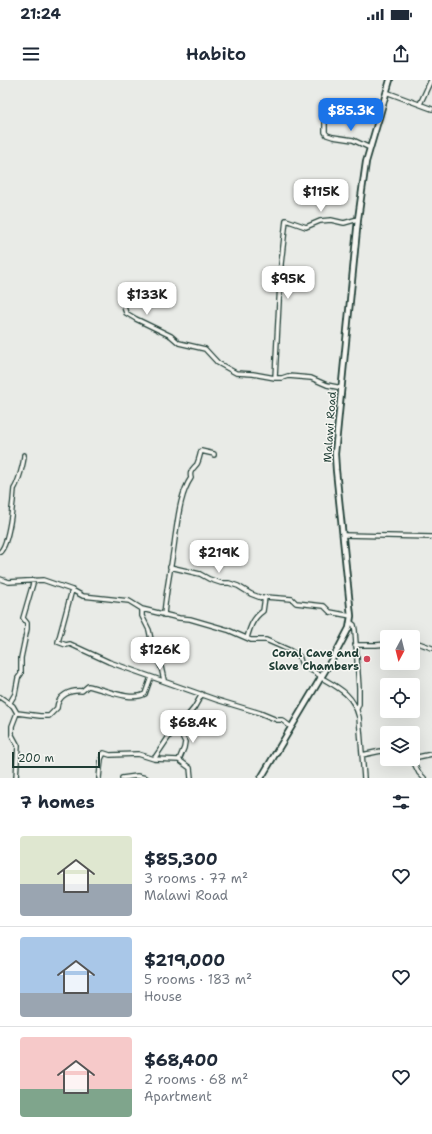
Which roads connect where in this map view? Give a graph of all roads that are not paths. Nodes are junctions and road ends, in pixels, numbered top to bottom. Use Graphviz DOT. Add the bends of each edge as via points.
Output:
graph roads {
  1 [pos="390,80"];
  2 [pos="431,80"];
  3 [pos="386,92"];
  4 [pos="420,104"];
  5 [pos="432,109"];
  6 [pos="325,122"];
  7 [pos="370,148"];
  8 [pos="358,219"];
  9 [pos="131,291"];
  10 [pos="275,378"];
  11 [pos="342,388"];
  12 [pos="24,455"];
  13 [pos="214,456"];
  14 [pos="343,535"];
  15 [pos="432,537"];
  16 [pos="0,552"];
  17 [pos="170,566"];
  18 [pos="0,579"];
  19 [pos="34,580"];
  20 [pos="72,590"];
  21 [pos="264,599"];
  22 [pos="142,609"];
  23 [pos="164,615"];
  24 [pos="351,616"];
  25 [pos="350,622"];
  26 [pos="247,638"];
  27 [pos="420,644"];
  28 [pos="355,645"];
  29 [pos="380,645"];
  30 [pos="432,648"];
  31 [pos="321,676"];
  32 [pos="151,677"];
  33 [pos="164,680"];
  34 [pos="202,694"];
  35 [pos="0,697"];
  36 [pos="9,704"];
  37 [pos="357,709"];
  38 [pos="17,713"];
  39 [pos="180,725"];
  40 [pos="291,727"];
  41 [pos="380,751"];
  42 [pos="432,754"];
  43 [pos="362,756"];
  44 [pos="420,757"];
  45 [pos="154,759"];
  46 [pos="179,760"];
  47 [pos="416,766"];
  48 [pos="16,778"];
  49 [pos="99,778"];
  50 [pos="122,778"];
  51 [pos="146,778"];
  52 [pos="191,778"];
  53 [pos="261,778"];
  54 [pos="364,778"];
  55 [pos="424,778"];
  1 -- 3 [label="main road, Malawi Road"];
  2 -- 4 [label="street"];
  3 -- 4 [label="street"];
  3 -- 7 [label="main road, Malawi Road"];
  4 -- 5 [label="street"];
  6 -- 7 [label="street" via="327,135 352,140"];
  7 -- 8 [label="main road, Malawi Road"];
  8 -- 10 [label="street" via="344,223 320,221 306,227 286,220"];
  8 -- 11 [label="main road, Malawi Road"];
  9 -- 10 [label="street" via="124,310 136,319 183,345 204,350 218,363 236,373"];
  10 -- 11 [label="street" via="311,378"];
  11 -- 14 [label="main road, Malawi Road" via="335,454"];
  12 -- 16 [label="street" via="17,486 14,489 8,537"];
  13 -- 17 [label="street" via="201,451 198,463 191,472 180,506"];
  14 -- 15 [label="street"];
  14 -- 24 [label="main road, Malawi Road"];
  17 -- 21 [label="street" via="238,586"];
  17 -- 23 [label="street"];
  18 -- 19 [label="street" via="9,582"];
  19 -- 20 [label="street" via="43,580"];
  19 -- 36 [label="street" via="23,618 27,629 21,658 21,674"];
  20 -- 22 [label="street" via="83,596 129,601"];
  20 -- 32 [label="street" via="58,642 70,644"];
  21 -- 24 [label="street" via="292,599 296,603 324,606 330,612"];
  21 -- 26 [label="street" via="263,611 252,622"];
  22 -- 23 [label="street"];
  22 -- 33 [label="street" via="142,616 149,630"];
  23 -- 26 [label="street" via="190,619"];
  24 -- 25 [label="main road, Malawi Road"];
  25 -- 28 [label="street" via="354,626"];
  25 -- 31 [label="main road, Malawi Road" via="338,649"];
  26 -- 31 [label="street" via="266,640 289,650 299,656 302,665"];
  27 -- 30 [label="street"];
  28 -- 29 [label="street"];
  28 -- 37 [label="street" via="359,688"];
  31 -- 37 [label="street" via="348,694"];
  31 -- 40 [label="main road, Malawi Road"];
  32 -- 33 [label="street"];
  32 -- 38 [label="street" via="145,694 141,696 132,697 88,686 82,691 76,690 63,695 58,701 57,708 49,716"];
  33 -- 34 [label="street"];
  34 -- 39 [label="street"];
  34 -- 40 [label="street" via="282,720"];
  35 -- 36 [label="street"];
  36 -- 38 [label="street"];
  37 -- 43 [label="street"];
  38 -- 48 [label="street" via="12,726 12,735 18,746"];
  39 -- 45 [label="street" via="174,729"];
  39 -- 46 [label="street" via="185,742"];
  40 -- 53 [label="main road, Malawi Road"];
  41 -- 43 [label="street"];
  42 -- 44 [label="street"];
  43 -- 54 [label="street"];
  45 -- 46 [label="street"];
  45 -- 49 [label="street" via="138,754 104,753"];
  46 -- 52 [label="street" via="190,768"];
  47 -- 55 [label="street"];
  50 -- 51 [label="street"];
}
